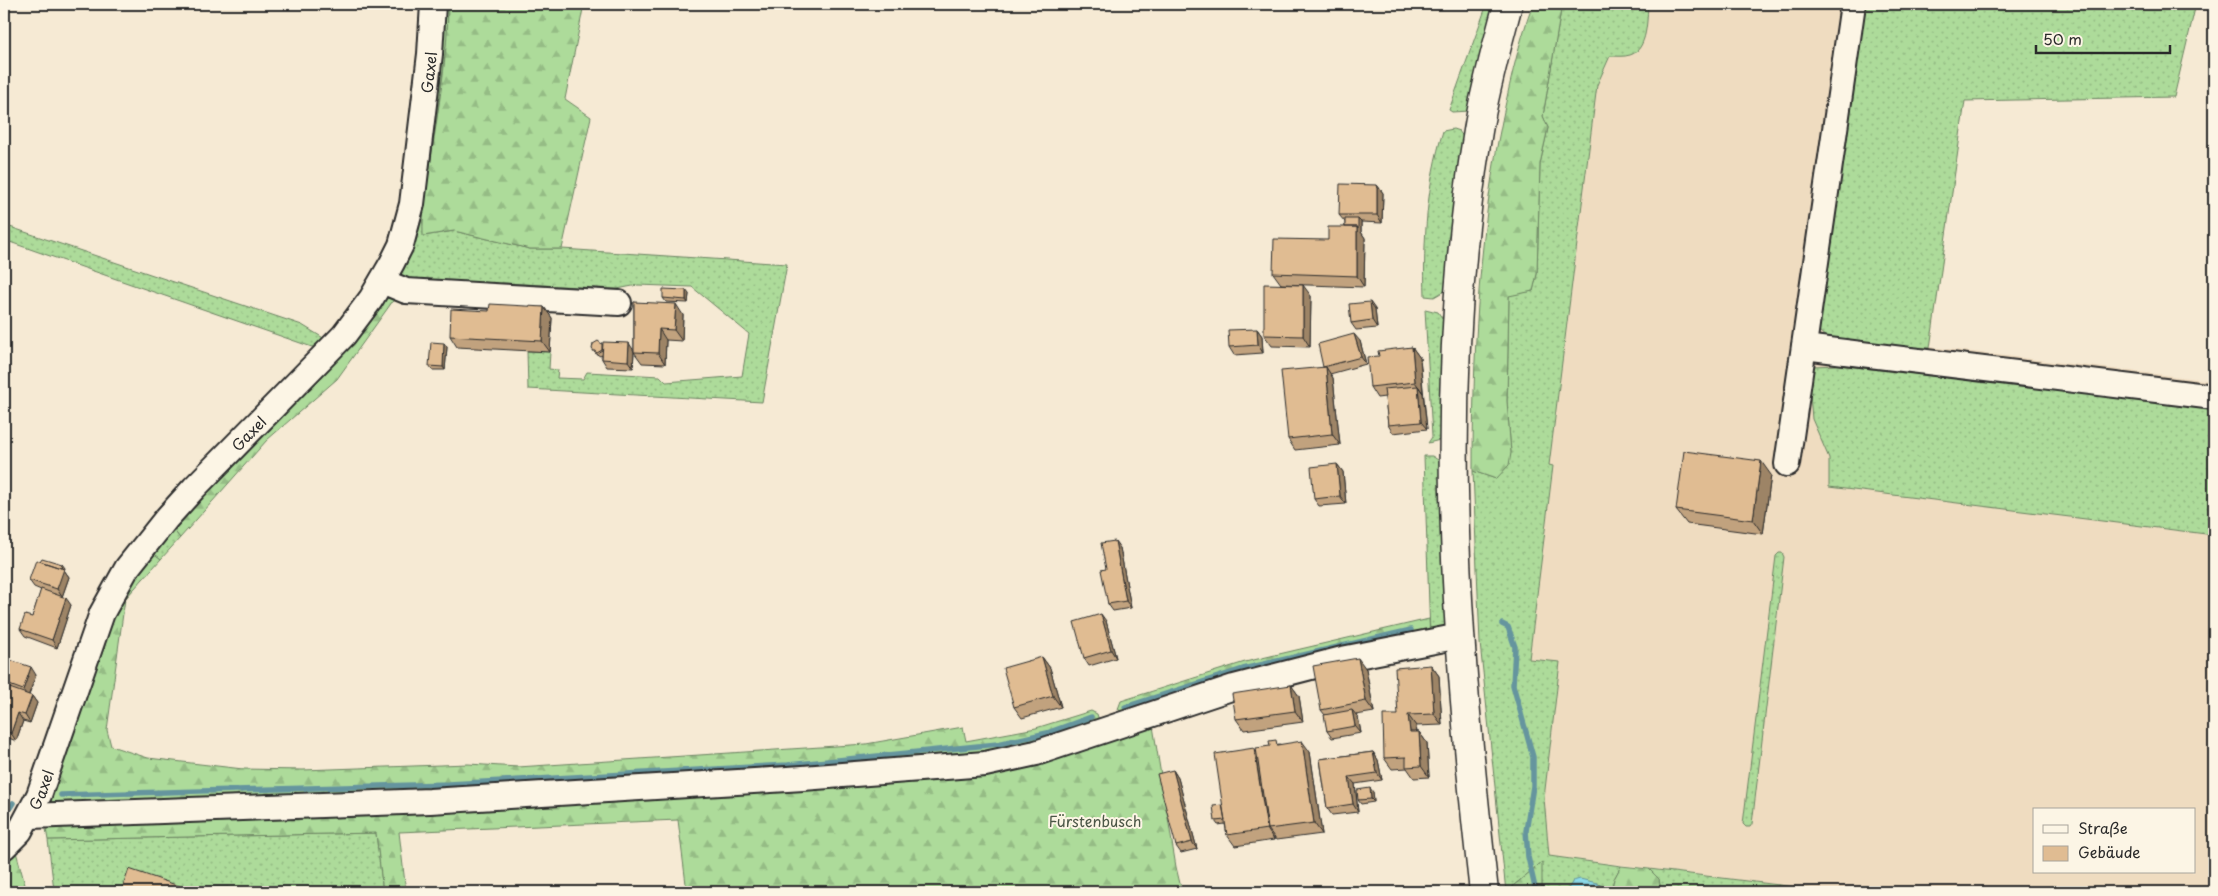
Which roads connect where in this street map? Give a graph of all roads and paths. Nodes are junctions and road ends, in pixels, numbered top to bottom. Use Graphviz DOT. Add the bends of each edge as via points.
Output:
graph roads {
  1 [pos="433,4"];
  2 [pos="1508,4"];
  3 [pos="1853,4"];
  4 [pos="382,281"];
  5 [pos="619,304"];
  6 [pos="1804,347"];
  7 [pos="2214,398"];
  8 [pos="1787,464"];
  9 [pos="1460,636"];
  10 [pos="30,816"];
  11 [pos="4,847"];
  12 [pos="1484,892"];
  1 -- 4 [label="street, Gaxel" via="412,204 401,245"];
  2 -- 9 [label="main road" via="1478,130 1464,229 1456,325 1453,429"];
  3 -- 6 [label="street"];
  4 -- 5 [label="street" via="406,291"];
  4 -- 10 [label="street, Gaxel" via="340,340 194,488 127,568 102,613"];
  6 -- 7 [label="street"];
  6 -- 8 [label="street"];
  9 -- 10 [label="street" via="1342,659 1234,687 1036,753 985,764 447,800"];
  9 -- 12 [label="main road"];
  10 -- 11 [label="street, Gaxel"];
}
